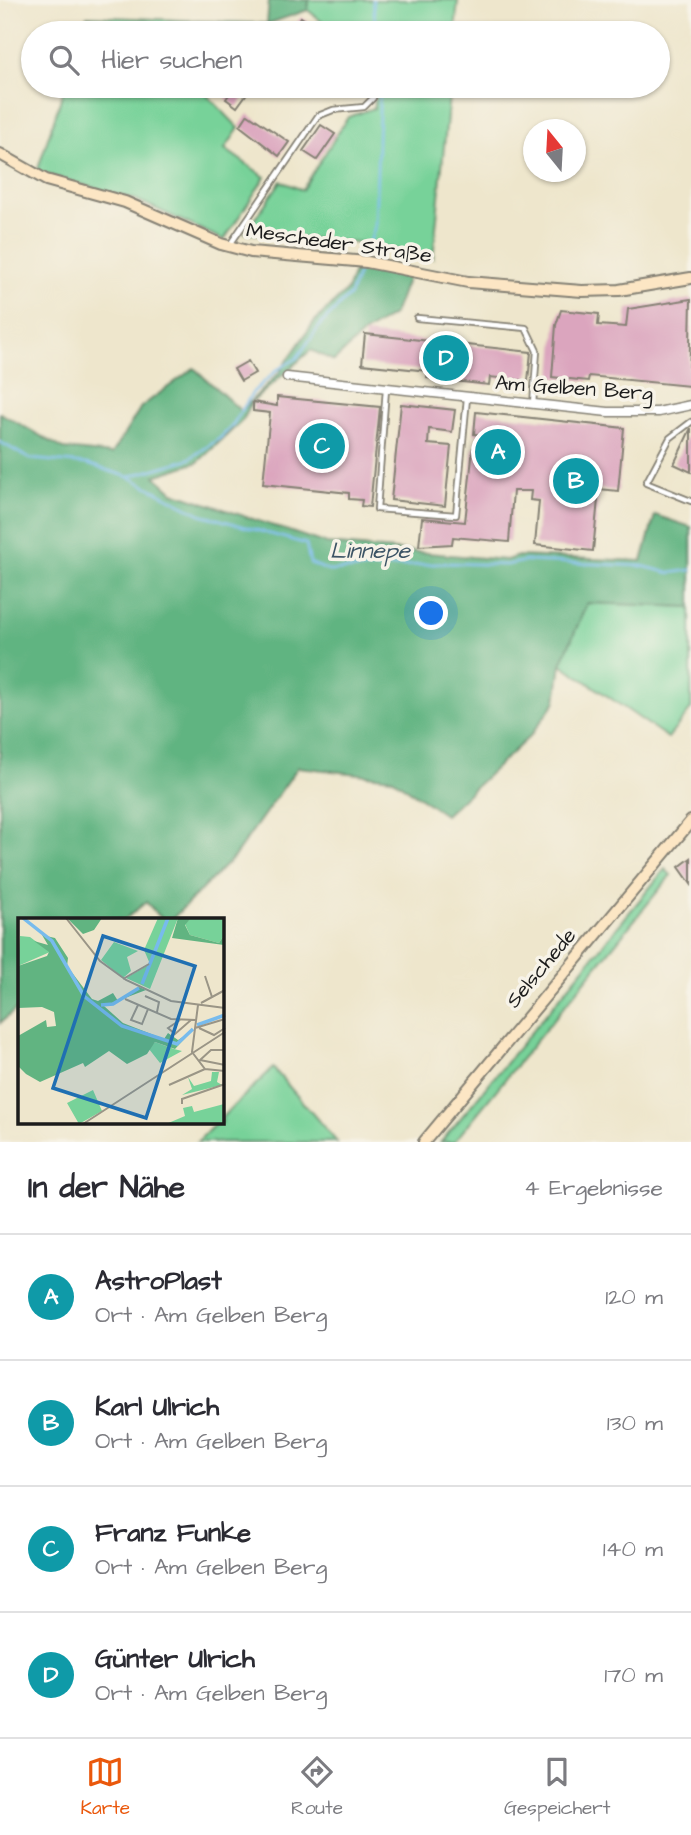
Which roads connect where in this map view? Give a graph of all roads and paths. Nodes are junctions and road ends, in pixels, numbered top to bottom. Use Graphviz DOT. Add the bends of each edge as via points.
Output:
graph roads {
  1 [pos="373,98"];
  2 [pos="0,154"];
  3 [pos="228,246"];
  4 [pos="691,278"];
  5 [pos="417,318"];
  6 [pos="288,377"];
  7 [pos="386,389"];
  8 [pos="467,398"];
  9 [pos="533,404"];
  10 [pos="691,405"];
  11 [pos="691,422"];
  12 [pos="691,500"];
  13 [pos="691,821"];
  14 [pos="424,1142"];
  1 -- 3 [label="lane" via="364,107 318,116"];
  2 -- 3 [label="main road, Mescheder Straße" via="46,180 136,205"];
  3 -- 4 [label="main road, Mescheder Straße" via="268,255 362,262 468,282 582,291 620,290"];
  5 -- 9 [label="lane" via="526,328 537,351"];
  6 -- 7 [label="street, Am Gelben Berg"];
  7 -- 8 [label="street, Am Gelben Berg"];
  7 -- 8 [label="lane" via="377,509 456,515"];
  8 -- 9 [label="street, Am Gelben Berg"];
  9 -- 10 [label="street, Am Gelben Berg" via="639,414"];
  11 -- 12 [label="lane" via="670,438 646,483"];
  13 -- 14 [label="main road, Selschede"];
}
